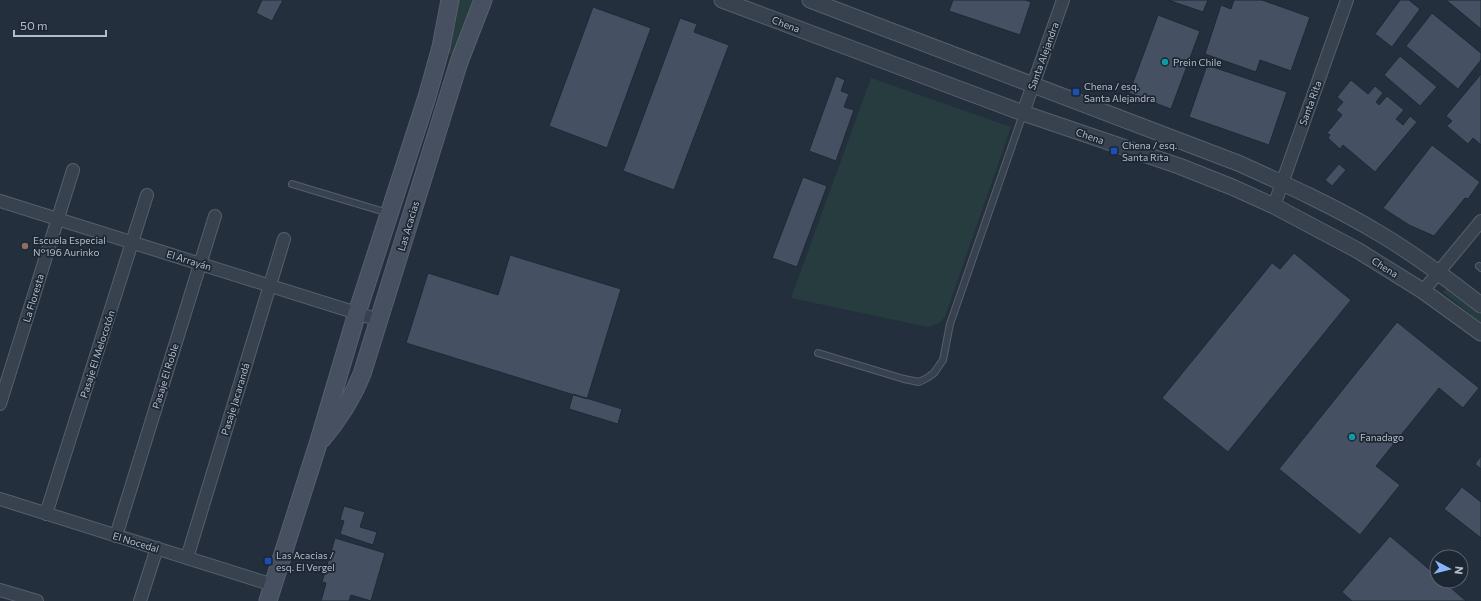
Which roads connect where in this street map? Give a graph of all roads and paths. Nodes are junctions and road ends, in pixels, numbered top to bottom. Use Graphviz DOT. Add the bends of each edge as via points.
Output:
graph roads {
  1 [pos="450,0"];
  2 [pos="483,0"];
  3 [pos="722,0"];
  4 [pos="810,0"];
  5 [pos="1064,0"];
  6 [pos="1347,0"];
  7 [pos="1033,85"];
  8 [pos="1023,112"];
  9 [pos="72,170"];
  10 [pos="1282,183"];
  11 [pos="292,184"];
  12 [pos="148,195"];
  13 [pos="0,201"];
  14 [pos="1274,206"];
  15 [pos="390,214"];
  16 [pos="215,216"];
  17 [pos="58,219"];
  18 [pos="1481,221"];
  19 [pos="284,239"];
  20 [pos="132,242"];
  21 [pos="200,264"];
  22 [pos="1438,272"];
  23 [pos="270,285"];
  24 [pos="1423,291"];
  25 [pos="1481,305"];
  26 [pos="357,312"];
  27 [pos="379,320"];
  28 [pos="1481,333"];
  29 [pos="818,353"];
  30 [pos="0,404"];
  31 [pos="318,444"];
  32 [pos="0,499"];
  33 [pos="46,514"];
  34 [pos="116,536"];
  35 [pos="157,548"];
  36 [pos="187,558"];
  37 [pos="273,585"];
  38 [pos="0,590"];
  39 [pos="38,601"];
  40 [pos="140,601"];
  41 [pos="268,601"];
  1 -- 15 [label="main road, Las Acacias" via="434,72"];
  2 -- 27 [label="main road, Las Acacias" via="459,62"];
  3 -- 8 [label="street, Chena"];
  4 -- 7 [label="street"];
  5 -- 7 [label="street, Santa Alejandra"];
  6 -- 10 [label="street, Santa Rita"];
  7 -- 8 [label="street, Santa Alejandra"];
  7 -- 10 [label="street" via="1238,163"];
  8 -- 14 [label="street, Chena" via="1206,176"];
  8 -- 29 [label="lane" via="950,324 943,360 936,370 919,382"];
  9 -- 17 [label="street, La Floresta"];
  10 -- 14 [label="street, Santa Rita"];
  10 -- 22 [label="street" via="1381,234"];
  11 -- 15 [label="lane"];
  12 -- 20 [label="street, Pasaje El Melocotón"];
  13 -- 17 [label="street, El Arrayán"];
  14 -- 24 [label="street, Chena" via="1357,250"];
  15 -- 26 [label="main road, Las Acacias"];
  16 -- 21 [label="street, Pasaje El Roble"];
  17 -- 20 [label="street, El Arrayán"];
  17 -- 30 [label="street, La Floresta"];
  18 -- 22 [label="street"];
  19 -- 23 [label="street, Pasaje Jacarandá"];
  20 -- 21 [label="street, El Arrayán"];
  20 -- 33 [label="street, Pasaje El Melocotón"];
  21 -- 23 [label="street, El Arrayán"];
  21 -- 34 [label="street, Pasaje El Roble"];
  22 -- 24 [label="street"];
  22 -- 25 [label="street"];
  23 -- 26 [label="street, El Arrayán"];
  23 -- 36 [label="street, Pasaje Jacarandá"];
  24 -- 28 [label="street, Chena"];
  26 -- 27 [label="street, El Arrayán"];
  26 -- 31 [label="main road, Las Acacias"];
  27 -- 31 [label="main road, Las Acacias" via="357,388 344,412"];
  31 -- 37 [label="main road, Las Acacias"];
  32 -- 33 [label="street, El Nocedal"];
  33 -- 34 [label="street, El Nocedal"];
  34 -- 35 [label="street, El Nocedal"];
  35 -- 36 [label="street, El Nocedal"];
  35 -- 40 [label="street"];
  36 -- 37 [label="street, El Nocedal"];
  37 -- 41 [label="main road, Las Acacias"];
  38 -- 39 [label="street"];
}
